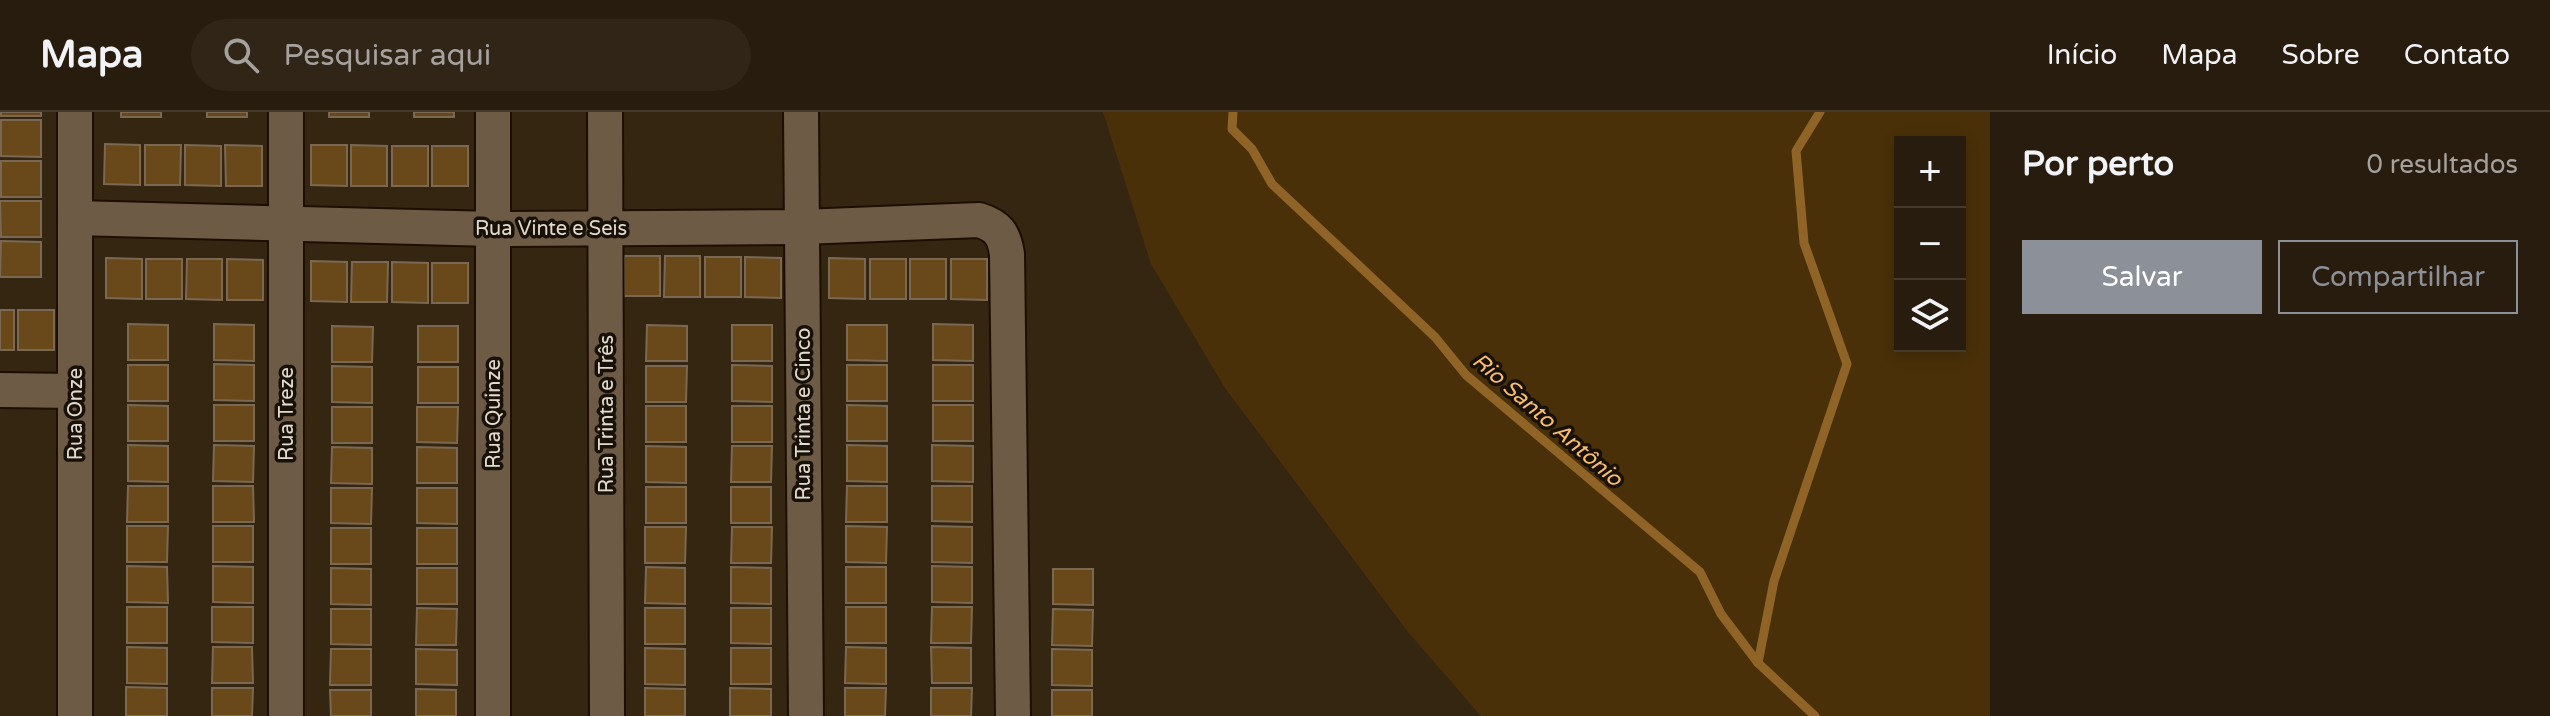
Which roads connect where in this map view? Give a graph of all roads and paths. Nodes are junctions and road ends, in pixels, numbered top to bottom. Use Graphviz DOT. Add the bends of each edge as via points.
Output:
graph roads {
  1 [pos="75,112"];
  2 [pos="286,112"];
  3 [pos="493,112"];
  4 [pos="605,112"];
  5 [pos="801,112"];
  6 [pos="75,218"];
  7 [pos="286,224"];
  8 [pos="802,227"];
  9 [pos="605,228"];
  10 [pos="493,229"];
  11 [pos="0,390"];
  12 [pos="75,391"];
  13 [pos="75,716"];
  14 [pos="286,716"];
  15 [pos="493,716"];
  16 [pos="607,716"];
  17 [pos="806,716"];
  18 [pos="1013,716"];
  1 -- 6 [label="street, Rua Onze"];
  2 -- 7 [label="street, Rua Treze"];
  3 -- 10 [label="street, Rua Quinze"];
  4 -- 9 [label="street, Rua Trinta e Três"];
  5 -- 8 [label="street, Rua Trinta e Cinco"];
  6 -- 7 [label="street, Rua Vinte e Seis"];
  6 -- 12 [label="street, Rua Onze"];
  7 -- 10 [label="street, Rua Vinte e Seis"];
  7 -- 14 [label="street, Rua Treze"];
  8 -- 9 [label="street, Rua Vinte e Seis"];
  8 -- 17 [label="street, Rua Trinta e Cinco"];
  8 -- 18 [label="street, Rua Vinte e Seis" via="979,220 999,230 1005,241"];
  9 -- 10 [label="street, Rua Vinte e Seis"];
  9 -- 16 [label="street, Rua Trinta e Três"];
  10 -- 15 [label="street, Rua Quinze"];
  11 -- 12 [label="street"];
  12 -- 13 [label="street, Rua Onze"];
}
